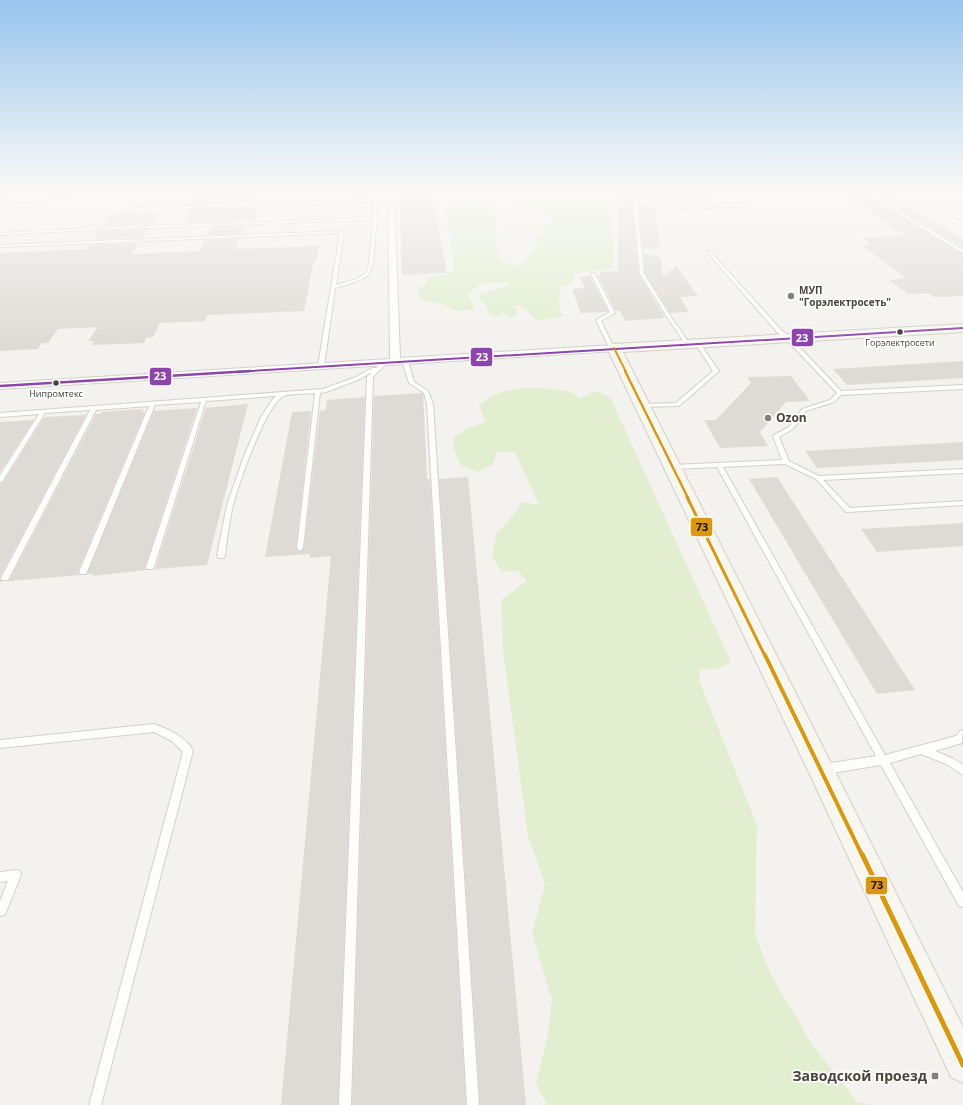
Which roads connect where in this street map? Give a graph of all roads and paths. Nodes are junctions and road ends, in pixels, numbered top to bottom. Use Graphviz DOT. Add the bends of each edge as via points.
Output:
graph roads {
  1 [pos="84,243"];
  2 [pos="340,243"];
  3 [pos="372,243"];
  4 [pos="393,243"];
  5 [pos="639,243"];
  6 [pos="948,243"];
  7 [pos="0,246"];
  8 [pos="709,252"];
  9 [pos="963,252"];
  10 [pos="593,274"];
  11 [pos="333,288"];
  12 [pos="963,328"];
  13 [pos="787,338"];
  14 [pos="692,343"];
  15 [pos="614,348"];
  16 [pos="395,362"];
  17 [pos="321,366"];
  18 [pos="0,386"];
  19 [pos="963,387"];
  20 [pos="318,391"];
  21 [pos="840,393"];
  22 [pos="282,394"];
  23 [pos="204,400"];
  24 [pos="153,403"];
  25 [pos="643,406"];
  26 [pos="94,408"];
  27 [pos="44,411"];
  28 [pos="0,414"];
  29 [pos="786,462"];
  30 [pos="719,465"];
  31 [pos="673,467"];
  32 [pos="963,471"];
  33 [pos="818,478"];
  34 [pos="0,480"];
  35 [pos="963,503"];
  36 [pos="300,548"];
  37 [pos="221,556"];
  38 [pos="150,567"];
  39 [pos="84,572"];
  40 [pos="5,578"];
  41 [pos="963,734"];
  42 [pos="0,744"];
  43 [pos="921,750"];
  44 [pos="883,760"];
  45 [pos="821,770"];
  46 [pos="963,770"];
  47 [pos="0,877"];
  48 [pos="963,902"];
  49 [pos="2,911"];
  50 [pos="963,1065"];
  51 [pos="94,1105"];
  52 [pos="345,1105"];
  53 [pos="473,1105"];
  1 -- 7 [label="lane"];
  2 -- 11 [label="lane"];
  3 -- 11 [label="lane" via="368,274"];
  4 -- 16 [label="street"];
  5 -- 14 [label="lane" via="642,274 669,318"];
  6 -- 9 [label="lane"];
  8 -- 13 [label="lane"];
  10 -- 15 [label="lane" via="613,313 598,320"];
  11 -- 17 [label="lane"];
  12 -- 13 [label="main road"];
  13 -- 14 [label="main road"];
  13 -- 21 [label="lane"];
  14 -- 15 [label="main road"];
  14 -- 25 [label="lane" via="716,371 677,404"];
  15 -- 16 [label="street"];
  15 -- 25 [label="main road"];
  16 -- 17 [label="street"];
  16 -- 20 [label="lane" via="324,391"];
  16 -- 52 [label="lane" via="370,377"];
  16 -- 53 [label="lane" via="412,383 426,392 430,404"];
  17 -- 18 [label="street"];
  19 -- 21 [label="lane"];
  20 -- 22 [label="lane"];
  20 -- 36 [label="lane"];
  21 -- 29 [label="lane" via="832,401 804,410 792,428 776,436"];
  22 -- 23 [label="lane"];
  22 -- 37 [label="lane" via="264,416 247,456 230,505"];
  23 -- 24 [label="lane"];
  23 -- 38 [label="lane"];
  24 -- 26 [label="lane"];
  24 -- 39 [label="lane"];
  25 -- 31 [label="main road"];
  26 -- 27 [label="lane"];
  26 -- 40 [label="lane"];
  27 -- 28 [label="lane"];
  27 -- 34 [label="lane"];
  29 -- 30 [label="lane"];
  29 -- 33 [label="lane"];
  30 -- 31 [label="lane"];
  30 -- 44 [label="lane"];
  31 -- 45 [label="main road"];
  32 -- 33 [label="lane"];
  33 -- 35 [label="lane" via="848,510"];
  41 -- 43 [label="lane" via="960,740"];
  42 -- 51 [label="lane" via="154,728 175,738 188,751"];
  43 -- 44 [label="lane"];
  43 -- 46 [label="lane" via="949,761"];
  44 -- 45 [label="lane"];
  44 -- 48 [label="lane"];
  45 -- 50 [label="main road"];
  47 -- 49 [label="lane" via="16,875"];
}
